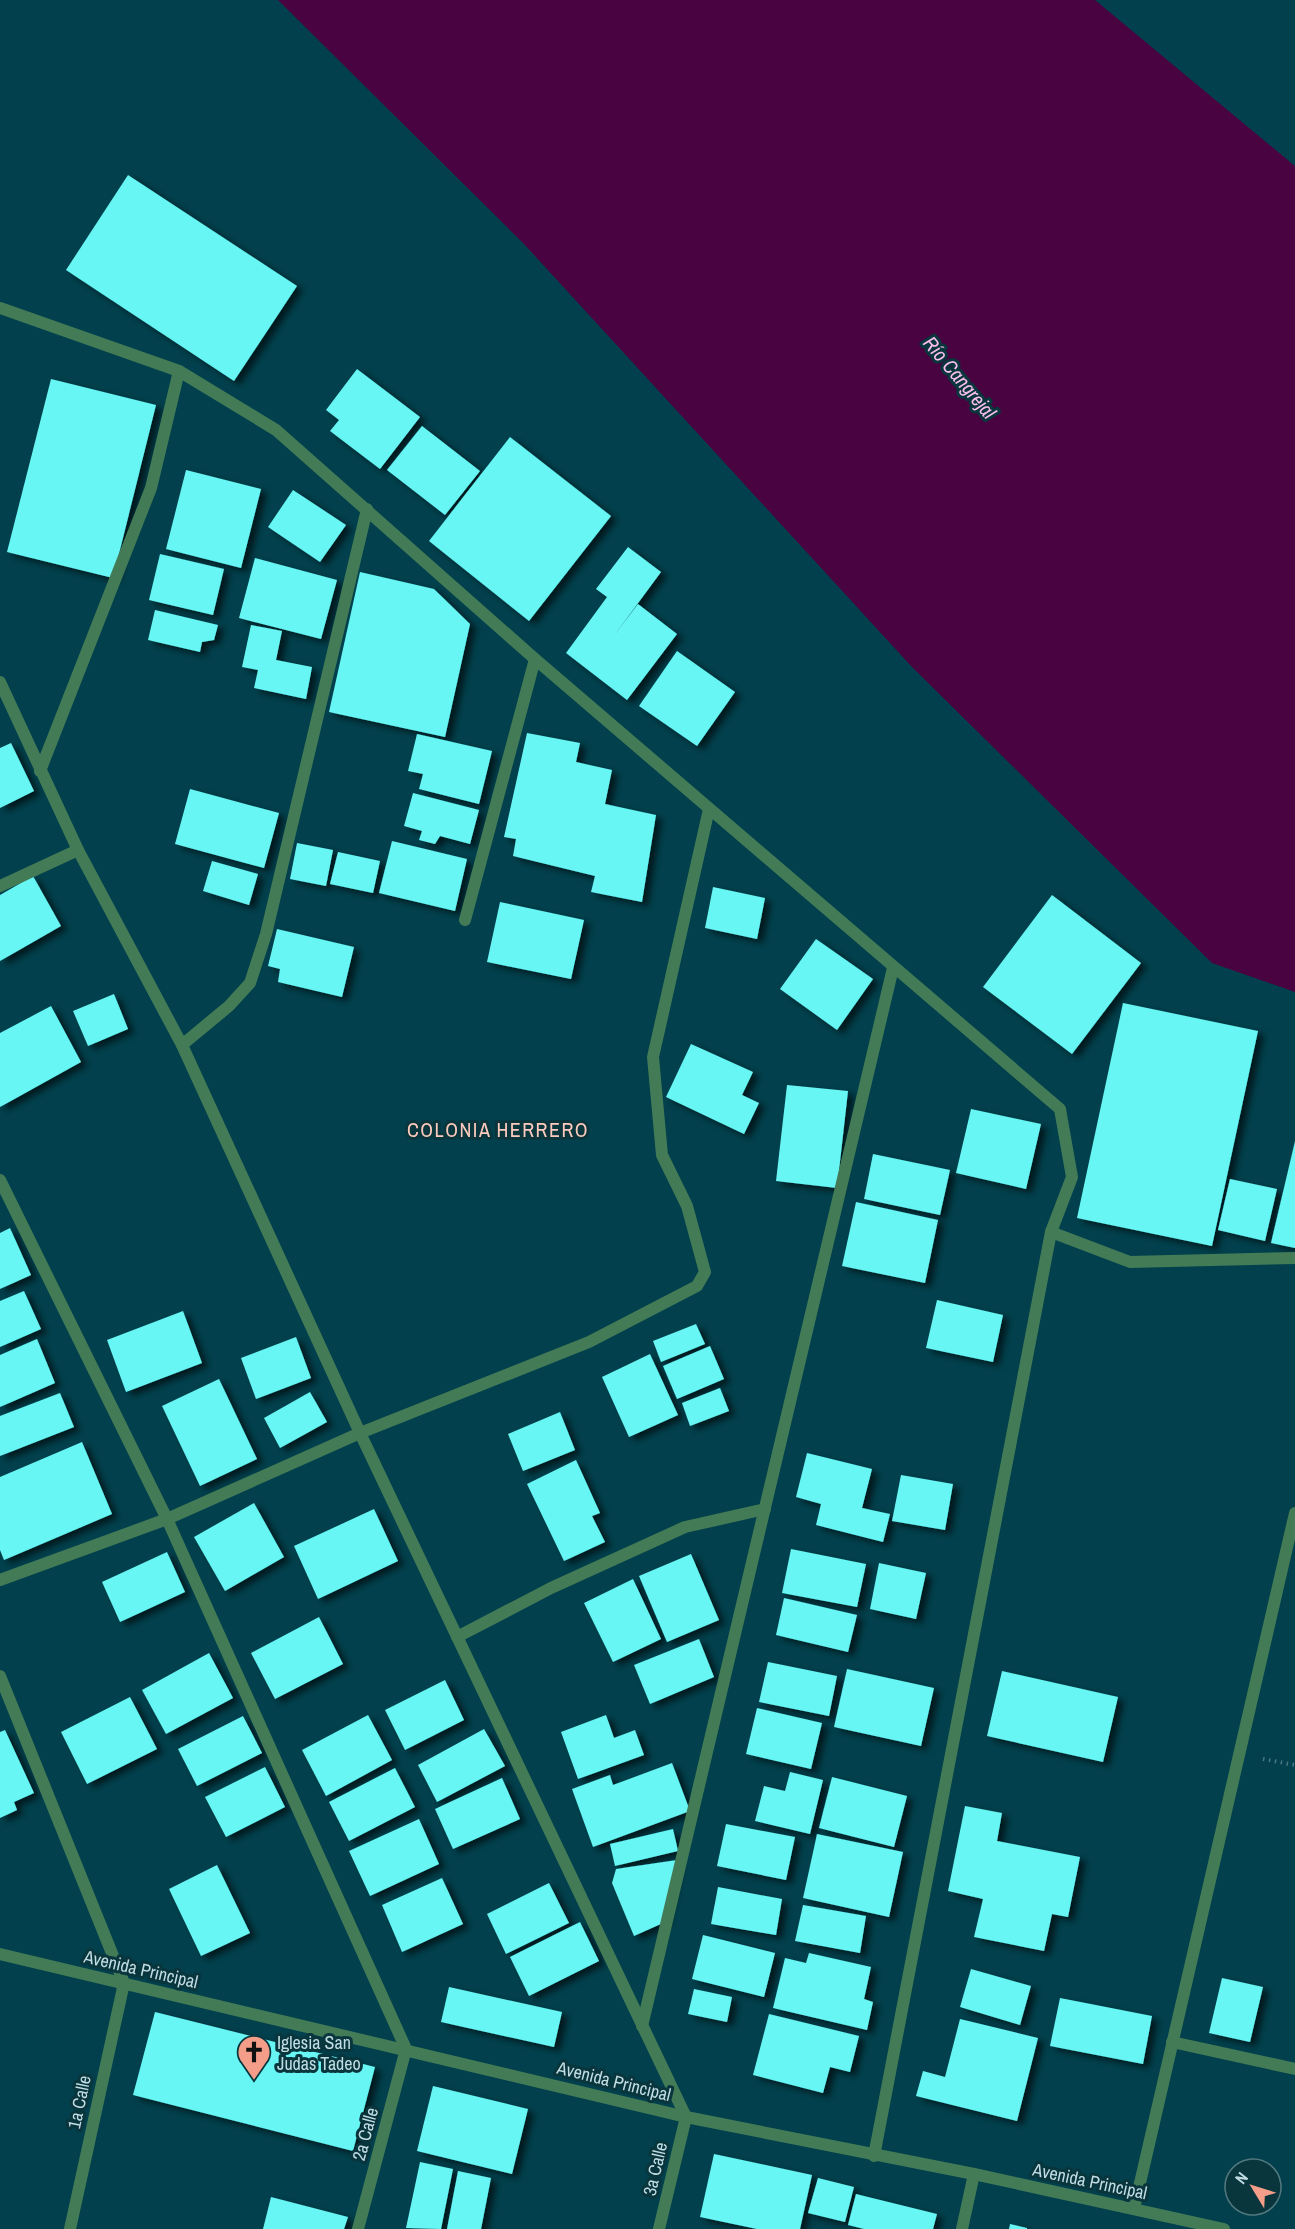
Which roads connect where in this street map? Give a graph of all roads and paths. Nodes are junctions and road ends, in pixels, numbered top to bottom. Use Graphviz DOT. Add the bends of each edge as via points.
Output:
graph roads {
  1 [pos="0,308"];
  2 [pos="179,371"];
  3 [pos="367,509"];
  4 [pos="535,659"];
  5 [pos="0,682"];
  6 [pos="40,771"];
  7 [pos="709,809"];
  8 [pos="78,849"];
  9 [pos="0,886"];
  10 [pos="465,920"];
  11 [pos="893,968"];
  12 [pos="182,1045"];
  13 [pos="0,1180"];
  14 [pos="1051,1232"];
  15 [pos="1295,1258"];
  16 [pos="360,1432"];
  17 [pos="765,1509"];
  18 [pos="1295,1513"];
  19 [pos="167,1519"];
  20 [pos="0,1580"];
  21 [pos="457,1637"];
  22 [pos="0,1676"];
  23 [pos="0,1954"];
  24 [pos="124,1983"];
  25 [pos="642,2026"];
  26 [pos="1172,2042"];
  27 [pos="406,2049"];
  28 [pos="1295,2069"];
  29 [pos="686,2116"];
  30 [pos="874,2156"];
  31 [pos="974,2174"];
  32 [pos="1134,2209"];
  33 [pos="70,2229"];
  34 [pos="358,2229"];
  35 [pos="659,2229"];
  36 [pos="962,2229"];
  37 [pos="1224,2229"];
  1 -- 2 [label="street"];
  2 -- 3 [label="street" via="276,430"];
  2 -- 6 [label="street" via="152,488"];
  3 -- 4 [label="street"];
  3 -- 12 [label="street" via="266,934 250,982 229,1006"];
  4 -- 7 [label="street"];
  4 -- 10 [label="street"];
  5 -- 6 [label="street"];
  6 -- 8 [label="street"];
  7 -- 11 [label="street"];
  7 -- 16 [label="street" via="653,1057 662,1155 687,1206 705,1272 697,1286 589,1341"];
  8 -- 9 [label="street"];
  8 -- 12 [label="street"];
  11 -- 14 [label="street" via="1060,1109 1072,1177"];
  11 -- 17 [label="street"];
  12 -- 16 [label="street"];
  13 -- 19 [label="street"];
  14 -- 15 [label="street" via="1130,1262"];
  14 -- 30 [label="street"];
  16 -- 19 [label="street"];
  16 -- 21 [label="street"];
  17 -- 21 [label="street" via="685,1527 551,1588"];
  17 -- 25 [label="street"];
  18 -- 26 [label="street"];
  19 -- 20 [label="street"];
  19 -- 27 [label="street"];
  21 -- 25 [label="street"];
  22 -- 24 [label="street"];
  23 -- 24 [label="street, Avenida Principal"];
  24 -- 27 [label="street, Avenida Principal"];
  24 -- 33 [label="street, 1a Calle"];
  25 -- 29 [label="street"];
  26 -- 28 [label="street"];
  26 -- 32 [label="street"];
  27 -- 29 [label="street, Avenida Principal"];
  27 -- 34 [label="street, 2a Calle"];
  29 -- 30 [label="street, Avenida Principal"];
  29 -- 35 [label="street, 3a Calle"];
  30 -- 31 [label="street, Avenida Principal"];
  31 -- 32 [label="street, Avenida Principal"];
  31 -- 36 [label="street"];
  32 -- 37 [label="street, Avenida Principal"];
}
